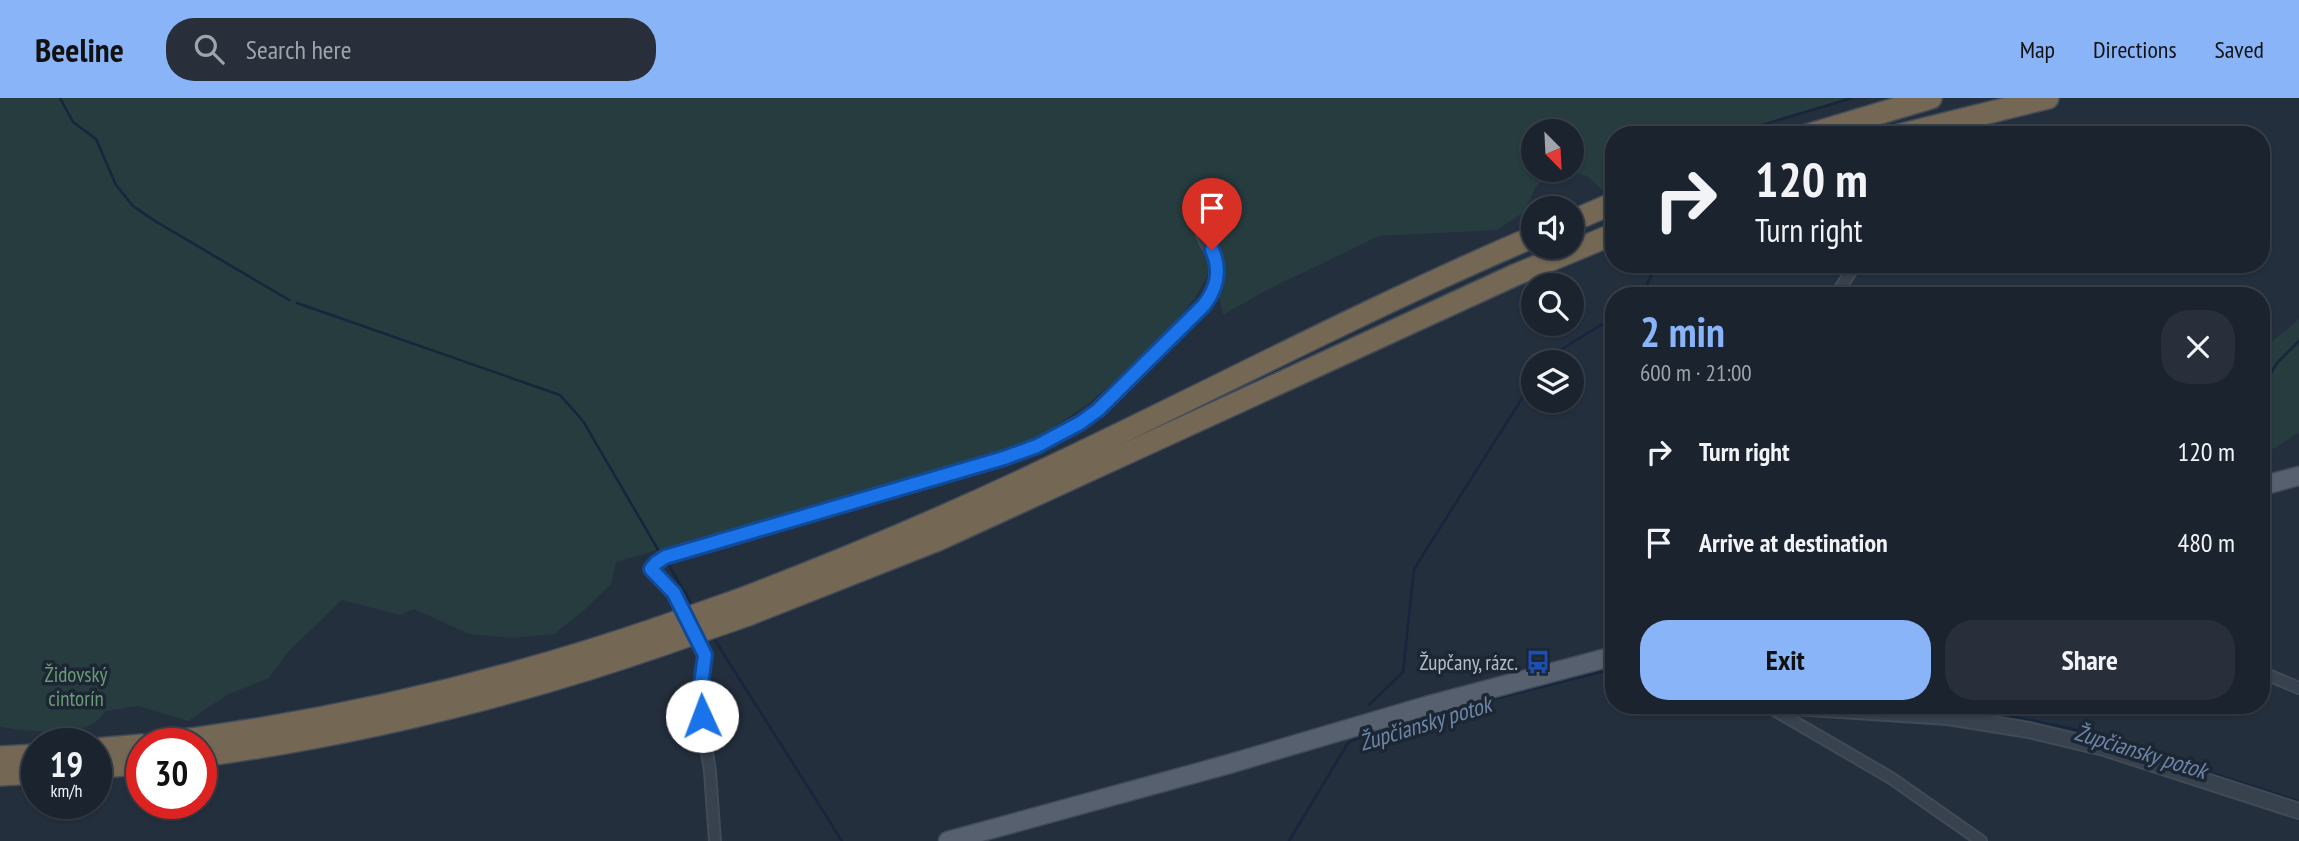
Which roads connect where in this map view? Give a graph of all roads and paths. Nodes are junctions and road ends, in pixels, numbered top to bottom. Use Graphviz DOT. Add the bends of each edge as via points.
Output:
graph roads {
  1 [pos="1931,98"];
  2 [pos="2049,98"];
  3 [pos="1837,126"];
  4 [pos="1935,126"];
  5 [pos="1605,207"];
  6 [pos="1584,216"];
  7 [pos="1202,219"];
  8 [pos="1605,237"];
  9 [pos="1521,242"];
  10 [pos="2299,476"];
  11 [pos="2270,484"];
  12 [pos="743,608"];
  13 [pos="661,636"];
  14 [pos="1605,658"];
  15 [pos="2270,676"];
  16 [pos="2299,688"];
  17 [pos="1780,714"];
  18 [pos="1887,714"];
  19 [pos="217,735"];
  20 [pos="217,753"];
  21 [pos="21,756"];
  22 [pos="0,757"];
  23 [pos="21,774"];
  24 [pos="0,775"];
  25 [pos="2299,811"];
  26 [pos="715,841"];
  27 [pos="948,841"];
  28 [pos="1981,841"];
  1 -- 3 [label="highway"];
  2 -- 4 [label="highway"];
  5 -- 6 [label="highway"];
  7 -- 26 [label="street" via="1200,231 1218,268 1211,296 1080,423 1004,458 665,557 651,569 674,593 705,655 699,699"];
  8 -- 12 [label="highway" via="938,540"];
  9 -- 12 [label="highway"];
  10 -- 11 [label="main road"];
  12 -- 13 [label="highway, bridge"];
  13 -- 19 [label="highway" via="420,696"];
  13 -- 20 [label="highway" via="583,671 460,704"];
  14 -- 27 [label="main road"];
  15 -- 16 [label="street"];
  17 -- 28 [label="street" via="1891,778"];
  18 -- 25 [label="street" via="2029,730 2104,748"];
  21 -- 22 [label="highway"];
  23 -- 24 [label="highway"];
}
